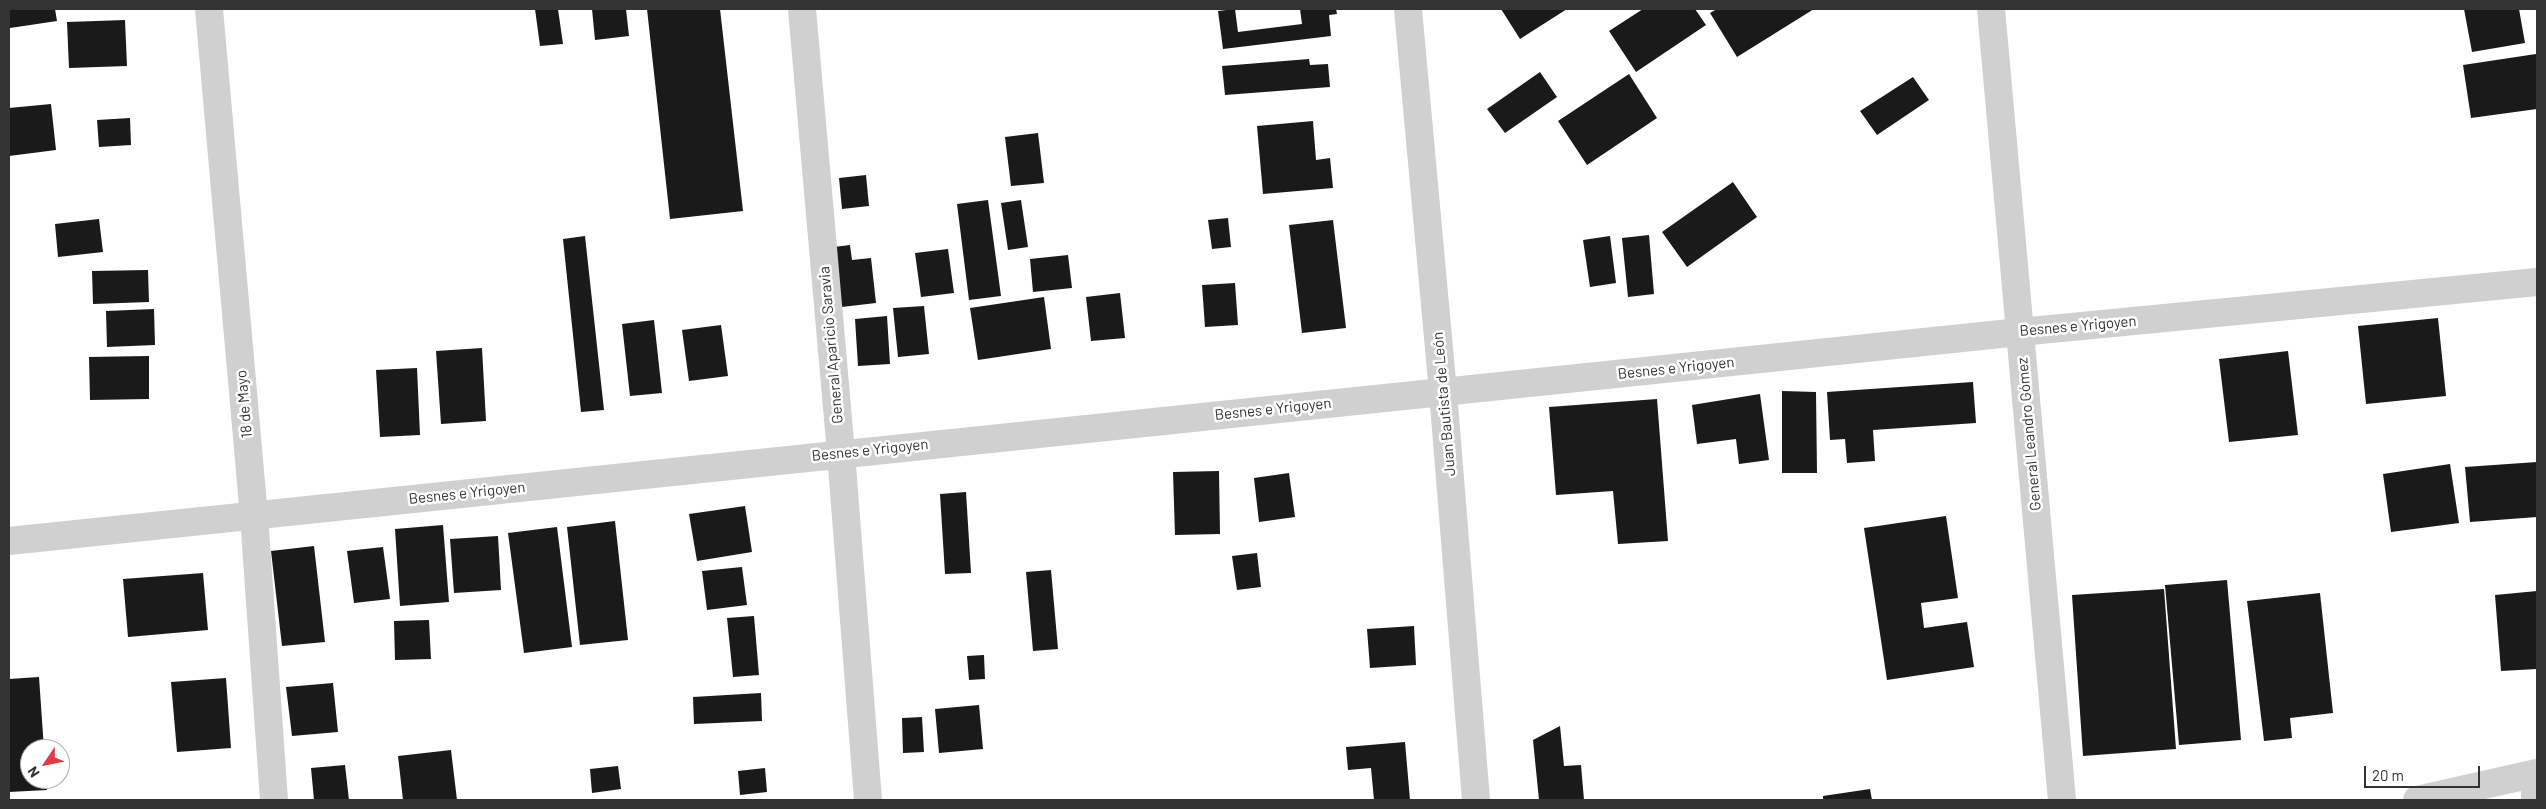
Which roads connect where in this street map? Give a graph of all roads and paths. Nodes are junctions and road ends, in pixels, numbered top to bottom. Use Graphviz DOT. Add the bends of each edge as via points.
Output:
graph roads {
  1 [pos="209,9"];
  2 [pos="802,9"];
  3 [pos="1408,9"];
  4 [pos="1990,9"];
  5 [pos="2537,282"];
  6 [pos="2020,332"];
  7 [pos="1443,392"];
  8 [pos="841,453"];
  9 [pos="254,516"];
  10 [pos="9,541"];
  11 [pos="2536,783"];
  12 [pos="274,800"];
  13 [pos="868,800"];
  14 [pos="1476,800"];
  15 [pos="2062,800"];
  16 [pos="2417,800"];
  1 -- 9 [label="street, 18 de Mayo"];
  2 -- 8 [label="street, General Aparicio Saravia"];
  3 -- 7 [label="street, Juan Bautista de León"];
  4 -- 6 [label="street, General Leandro Gómez"];
  5 -- 6 [label="street, Besnes e Yrigoyen"];
  6 -- 7 [label="street, Besnes e Yrigoyen"];
  6 -- 15 [label="street, General Leandro Gómez"];
  7 -- 8 [label="street, Besnes e Yrigoyen"];
  7 -- 14 [label="street, Juan Bautista de León"];
  8 -- 9 [label="street, Besnes e Yrigoyen"];
  8 -- 13 [label="street, General Aparicio Saravia"];
  9 -- 10 [label="street, Besnes e Yrigoyen"];
  9 -- 12 [label="street, 18 de Mayo"];
  11 -- 16 [label="street"];
}
